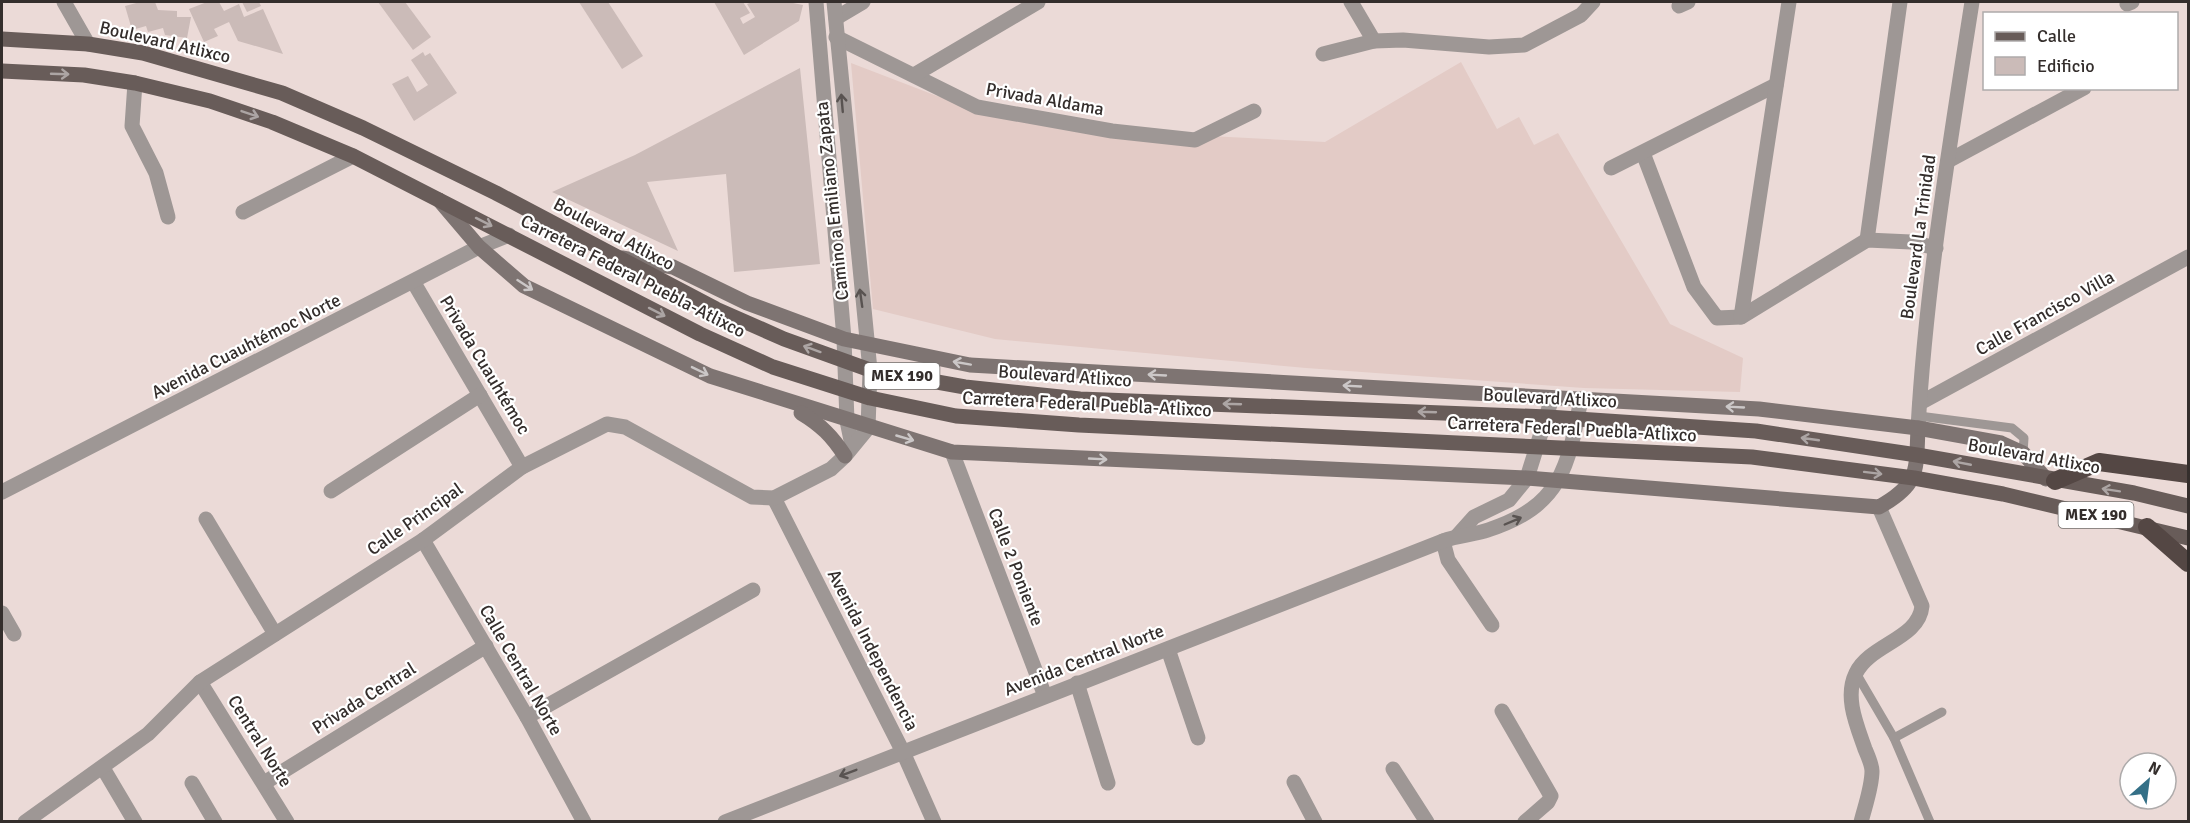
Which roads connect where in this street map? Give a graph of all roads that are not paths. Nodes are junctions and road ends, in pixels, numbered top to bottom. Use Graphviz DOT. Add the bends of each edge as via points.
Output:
graph roads {
  1 [pos="64,2"];
  2 [pos="816,2"];
  3 [pos="863,2"];
  4 [pos="1038,2"];
  5 [pos="1351,2"];
  6 [pos="1593,2"];
  7 [pos="1789,2"];
  8 [pos="1900,2"];
  9 [pos="1972,2"];
  10 [pos="832,6"];
  11 [pos="836,37"];
  12 [pos="2,39"];
  13 [pos="1374,41"];
  14 [pos="88,44"];
  15 [pos="1323,54"];
  16 [pos="2,71"];
  17 [pos="914,75"];
  18 [pos="135,83"];
  19 [pos="1776,85"];
  20 [pos="2080,90"];
  21 [pos="1254,111"];
  22 [pos="1643,153"];
  23 [pos="353,156"];
  24 [pos="1948,161"];
  25 [pos="1611,168"];
  26 [pos="439,200"];
  27 [pos="243,212"];
  28 [pos="168,217"];
  29 [pos="509,235"];
  30 [pos="1867,240"];
  31 [pos="479,247"];
  32 [pos="1936,248"];
  33 [pos="613,256"];
  34 [pos="2188,257"];
  35 [pos="414,282"];
  36 [pos="1741,317"];
  37 [pos="844,339"];
  38 [pos="867,345"];
  39 [pos="845,361"];
  40 [pos="870,369"];
  41 [pos="846,390"];
  42 [pos="480,395"];
  43 [pos="778,398"];
  44 [pos="870,398"];
  45 [pos="1552,398"];
  46 [pos="1581,399"];
  47 [pos="1919,416"];
  48 [pos="1548,417"];
  49 [pos="1577,418"];
  50 [pos="847,421"];
  51 [pos="868,428"];
  52 [pos="1539,446"];
  53 [pos="1569,449"];
  54 [pos="848,451"];
  55 [pos="952,452"];
  56 [pos="1917,455"];
  57 [pos="522,467"];
  58 [pos="2188,474"];
  59 [pos="1527,478"];
  60 [pos="1914,478"];
  61 [pos="1560,480"];
  62 [pos="2050,480"];
  63 [pos="331,491"];
  64 [pos="2,492"];
  65 [pos="774,498"];
  66 [pos="2188,506"];
  67 [pos="1879,507"];
  68 [pos="206,519"];
  69 [pos="2154,529"];
  70 [pos="1450,538"];
  71 [pos="2188,538"];
  72 [pos="423,540"];
  73 [pos="2188,550"];
  74 [pos="2188,563"];
  75 [pos="753,590"];
  76 [pos="2,613"];
  77 [pos="1492,625"];
  78 [pos="14,634"];
  79 [pos="276,634"];
  80 [pos="486,646"];
  81 [pos="1168,649"];
  82 [pos="1856,673"];
  83 [pos="200,682"];
  84 [pos="1077,683"];
  85 [pos="1045,696"];
  86 [pos="1502,711"];
  87 [pos="1942,712"];
  88 [pos="527,717"];
  89 [pos="1198,738"];
  90 [pos="1894,738"];
  91 [pos="903,752"];
  92 [pos="104,768"];
  93 [pos="1393,769"];
  94 [pos="1294,782"];
  95 [pos="192,783"];
  96 [pos="264,783"];
  97 [pos="1108,783"];
  98 [pos="25,822"];
  99 [pos="135,822"];
  100 [pos="215,822"];
  101 [pos="286,822"];
  102 [pos="584,822"];
  103 [pos="725,822"];
  104 [pos="934,822"];
  105 [pos="1315,822"];
  106 [pos="1427,822"];
  107 [pos="1525,822"];
  108 [pos="1862,822"];
  109 [pos="1930,822"];
  1 -- 14 [label="street"];
  2 -- 37 [label="street, Camino a Emiliano Zapata"];
  3 -- 10 [label="street"];
  4 -- 17 [label="street"];
  5 -- 13 [label="street"];
  6 -- 13 [label="street" via="1581,15 1524,45"];
  7 -- 19 [label="street"];
  8 -- 30 [label="street"];
  9 -- 24 [label="street, Boulevard La Trinidad"];
  10 -- 11 [label="street, Camino a Emiliano Zapata"];
  11 -- 17 [label="street, Privada Aldama"];
  38 -- 11 [label="street, Camino a Emiliano Zapata, one-way"];
  12 -- 14 [label="main road, Boulevard Atlixco / MEX 190"];
  13 -- 15 [label="street"];
  14 -- 33 [label="main road, Boulevard Atlixco / MEX 190" via="143,53 282,93 486,188"];
  16 -- 18 [label="main road, Carretera Federal Puebla-Atlixco / MEX 190, one-way" via="84,75"];
  17 -- 21 [label="street, Privada Aldama" via="977,107 1112,131 1195,140"];
  18 -- 23 [label="main road, Carretera Federal Puebla-Atlixco / MEX 190, one-way" via="220,104"];
  18 -- 28 [label="street" via="132,126 156,173"];
  19 -- 22 [label="street"];
  19 -- 36 [label="street"];
  20 -- 24 [label="street"];
  22 -- 25 [label="street"];
  22 -- 36 [label="street" via="1694,287 1717,318"];
  23 -- 26 [label="main road, Carretera Federal Puebla-Atlixco / MEX 190"];
  23 -- 27 [label="street"];
  24 -- 32 [label="street, Boulevard La Trinidad"];
  26 -- 29 [label="main road, Carretera Federal Puebla-Atlixco / MEX 190, one-way"];
  26 -- 31 [label="street"];
  29 -- 31 [label="street, Avenida Cuauhtémoc Norte"];
  29 -- 41 [label="main road, Carretera Federal Puebla-Atlixco / MEX 190, one-way" via="700,334 773,367"];
  30 -- 32 [label="street" via="1911,242"];
  30 -- 36 [label="street"];
  31 -- 35 [label="street, Avenida Cuauhtémoc Norte"];
  31 -- 43 [label="street, one-way" via="524,286 710,376"];
  32 -- 47 [label="street, Boulevard La Trinidad" via="1921,361"];
  33 -- 37 [label="street" via="673,267 747,303"];
  39 -- 33 [label="main road, Boulevard Atlixco / MEX 190, one-way" via="716,309"];
  34 -- 47 [label="street, Calle Francisco Villa"];
  35 -- 42 [label="street, Privada Cuauhtémoc"];
  35 -- 64 [label="street, Avenida Cuauhtémoc Norte"];
  37 -- 38 [label="street"];
  37 -- 39 [label="street, Camino a Emiliano Zapata"];
  38 -- 40 [label="street, Camino a Emiliano Zapata"];
  45 -- 38 [label="street, one-way" via="970,365"];
  39 -- 40 [label="main road, Boulevard Atlixco / MEX 190"];
  39 -- 41 [label="street, Camino a Emiliano Zapata"];
  40 -- 44 [label="street, Camino a Emiliano Zapata"];
  48 -- 40 [label="main road, Boulevard Atlixco / MEX 190, one-way" via="1080,399 965,387"];
  41 -- 44 [label="main road, Carretera Federal Puebla-Atlixco / MEX 190"];
  41 -- 50 [label="street"];
  42 -- 57 [label="street, Privada Cuauhtémoc"];
  42 -- 63 [label="street"];
  43 -- 50 [label="street"];
  43 -- 54 [label="street" via="820,424"];
  44 -- 51 [label="street"];
  44 -- 52 [label="main road, Carretera Federal Puebla-Atlixco / MEX 190" via="967,417"];
  45 -- 46 [label="street"];
  45 -- 48 [label="street, Avenida Central Norte"];
  47 -- 46 [label="street, one-way"];
  46 -- 49 [label="street, Avenida Central Norte"];
  47 -- 56 [label="street, Boulevard La Trinidad"];
  47 -- 62 [label="street" via="2023,453"];
  48 -- 49 [label="main road, Boulevard Atlixco / MEX 190"];
  48 -- 52 [label="street, Avenida Central Norte"];
  49 -- 53 [label="street, Avenida Central Norte"];
  56 -- 49 [label="main road, Boulevard Atlixco / MEX 190, one-way" via="1756,431"];
  50 -- 51 [label="street"];
  50 -- 54 [label="street"];
  51 -- 54 [label="street"];
  51 -- 55 [label="street, one-way"];
  52 -- 53 [label="main road, Carretera Federal Puebla-Atlixco / MEX 190"];
  52 -- 59 [label="street, Avenida Central Norte"];
  53 -- 60 [label="main road, Carretera Federal Puebla-Atlixco / MEX 190, one-way" via="1752,458"];
  53 -- 61 [label="street, Avenida Central Norte"];
  54 -- 65 [label="street" via="831,469"];
  55 -- 59 [label="street, one-way"];
  55 -- 85 [label="street, Calle 2 Poniente"];
  56 -- 60 [label="street, Boulevard La Trinidad"];
  62 -- 56 [label="main road, Boulevard Atlixco / MEX 190, one-way"];
  57 -- 65 [label="street, Calle Principal" via="607,424 624,427 752,497"];
  57 -- 72 [label="street, Calle Principal"];
  58 -- 62 [label="highway" via="2099,462"];
  59 -- 61 [label="street"];
  59 -- 70 [label="street, Avenida Central Norte" via="1509,500 1474,518"];
  60 -- 67 [label="street" via="1897,497"];
  60 -- 69 [label="main road, MEX 190"];
  61 -- 67 [label="street"];
  70 -- 61 [label="street, Avenida Central Norte, one-way" via="1486,531 1521,518 1544,500"];
  66 -- 62 [label="main road, Boulevard Atlixco / MEX 190, one-way"];
  65 -- 91 [label="street, Avenida Independencia"];
  67 -- 82 [label="street" via="1922,606 1921,618 1869,656"];
  68 -- 79 [label="street"];
  69 -- 71 [label="main road, MEX 190"];
  69 -- 73 [label="highway"];
  69 -- 74 [label="highway"];
  70 -- 77 [label="street" via="1448,560"];
  70 -- 81 [label="street, Avenida Central Norte"];
  72 -- 79 [label="street, Calle Principal"];
  72 -- 80 [label="street, Calle Central Norte"];
  75 -- 88 [label="street"];
  76 -- 78 [label="street"];
  79 -- 83 [label="street, Calle Principal"];
  80 -- 88 [label="street, Calle Central Norte"];
  80 -- 96 [label="street, Privada Central"];
  81 -- 84 [label="street, Avenida Central Norte"];
  81 -- 89 [label="street"];
  82 -- 90 [label="lane"];
  82 -- 108 [label="street" via="1850,694 1873,770"];
  83 -- 92 [label="street, Calle Principal" via="148,734"];
  83 -- 96 [label="street, Central Norte"];
  84 -- 85 [label="street, Avenida Central Norte"];
  84 -- 97 [label="street"];
  85 -- 91 [label="street, Avenida Central Norte"];
  86 -- 107 [label="street" via="1551,796"];
  87 -- 90 [label="lane"];
  88 -- 102 [label="street, Calle Central Norte"];
  90 -- 109 [label="lane"];
  91 -- 103 [label="street, Avenida Central Norte, one-way"];
  91 -- 104 [label="street, Avenida Independencia"];
  92 -- 98 [label="street, Calle Principal"];
  92 -- 99 [label="street"];
  93 -- 106 [label="street"];
  94 -- 105 [label="street"];
  95 -- 100 [label="street"];
  96 -- 101 [label="street, Central Norte"];
}
